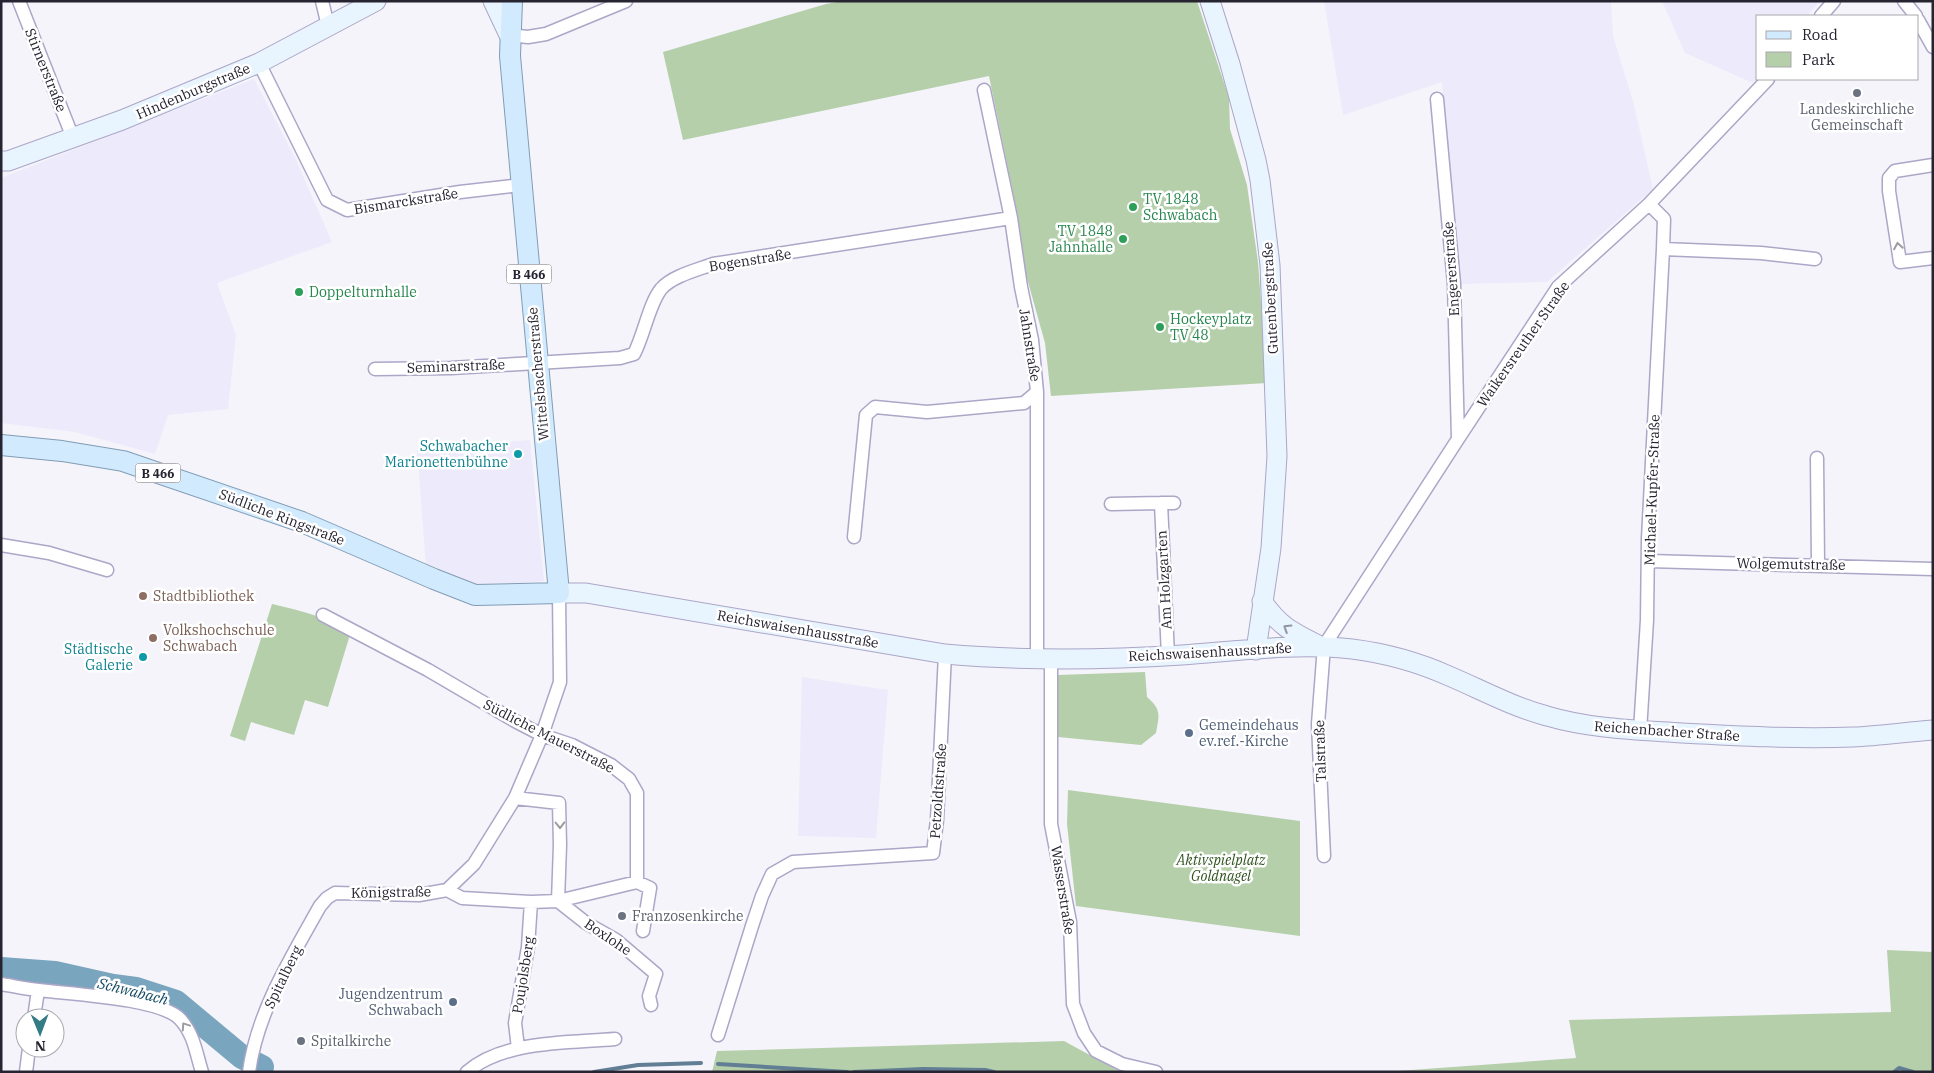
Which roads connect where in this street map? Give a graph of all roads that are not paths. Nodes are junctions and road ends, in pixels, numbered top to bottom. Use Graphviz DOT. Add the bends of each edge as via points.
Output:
graph roads {
  1 [pos="19,1"];
  2 [pos="322,1"];
  3 [pos="376,1"];
  4 [pos="493,1"];
  5 [pos="512,1"];
  6 [pos="626,1"];
  7 [pos="1210,1"];
  8 [pos="1834,1"];
  9 [pos="1904,1"];
  10 [pos="1822,15"];
  11 [pos="1915,15"];
  12 [pos="1919,21"];
  13 [pos="328,26"];
  14 [pos="510,35"];
  15 [pos="1931,39"];
  16 [pos="259,63"];
  17 [pos="1767,80"];
  18 [pos="984,90"];
  19 [pos="1437,99"];
  20 [pos="72,138"];
  21 [pos="1,161"];
  22 [pos="1933,165"];
  23 [pos="521,185"];
  24 [pos="1649,204"];
  25 [pos="1010,218"];
  26 [pos="1664,249"];
  27 [pos="1933,258"];
  28 [pos="1815,259"];
  29 [pos="536,363"];
  30 [pos="375,369"];
  31 [pos="1037,392"];
  32 [pos="1458,439"];
  33 [pos="1,444"];
  34 [pos="1817,458"];
  35 [pos="1161,503"];
  36 [pos="1174,503"];
  37 [pos="1111,504"];
  38 [pos="854,537"];
  39 [pos="1,545"];
  40 [pos="1649,561"];
  41 [pos="1818,565"];
  42 [pos="1933,569"];
  43 [pos="107,570"];
  44 [pos="559,593"];
  45 [pos="1262,601"];
  46 [pos="323,614"];
  47 [pos="1322,646"];
  48 [pos="1256,650"];
  49 [pos="946,654"];
  50 [pos="1168,656"];
  51 [pos="1044,659"];
  52 [pos="1933,730"];
  53 [pos="1640,731"];
  54 [pos="542,735"];
  55 [pos="515,798"];
  56 [pos="1324,856"];
  57 [pos="637,882"];
  58 [pos="447,890"];
  59 [pos="336,893"];
  60 [pos="558,901"];
  61 [pos="531,902"];
  62 [pos="643,931"];
  63 [pos="1,984"];
  64 [pos="38,990"];
  65 [pos="651,1005"];
  66 [pos="35,1008"];
  67 [pos="718,1035"];
  68 [pos="615,1039"];
  69 [pos="518,1048"];
  70 [pos="28,1058"];
  71 [pos="26,1072"];
  72 [pos="202,1072"];
  73 [pos="249,1072"];
  74 [pos="467,1072"];
  75 [pos="1156,1072"];
  1 -- 20 [label="street, Stirnerstraße"];
  2 -- 13 [label="street"];
  3 -- 13 [label="main road, Hindenburgstraße"];
  4 -- 14 [label="main road"];
  5 -- 14 [label="main road, B 466"];
  6 -- 14 [label="street" via="546,34"];
  7 -- 45 [label="main road, Gutenbergstraße" via="1256,160 1270,265 1277,456 1271,548"];
  8 -- 10 [label="street"];
  9 -- 11 [label="street"];
  12 -- 15 [label="street"];
  13 -- 16 [label="main road, Hindenburgstraße"];
  14 -- 23 [label="main road, Wittelsbacherstraße / B 466"];
  16 -- 20 [label="main road, Hindenburgstraße"];
  16 -- 23 [label="street, Bismarckstraße" via="328,200 347,210"];
  17 -- 24 [label="street, Waikersreuther Straße"];
  18 -- 25 [label="street, Jahnstraße"];
  19 -- 32 [label="street, Engererstraße" via="1454,284"];
  20 -- 21 [label="main road, Hindenburgstraße"];
  27 -- 22 [label="street, one-way" via="1900,262 1889,191 1889,178 1895,172"];
  23 -- 29 [label="main road, Wittelsbacherstraße / B 466"];
  24 -- 26 [label="street, Michael-Kupfer-Straße" via="1664,219"];
  24 -- 32 [label="street, Waikersreuther Straße" via="1558,288"];
  25 -- 29 [label="street, Bogenstraße" via="713,264 684,274 662,288 634,354 620,358"];
  25 -- 31 [label="street, Jahnstraße" via="1032,340"];
  26 -- 28 [label="street"];
  26 -- 40 [label="street, Michael-Kupfer-Straße"];
  29 -- 30 [label="street, Seminarstraße"];
  29 -- 44 [label="main road, Wittelsbacherstraße / B 466"];
  31 -- 38 [label="street, Jahnstraße" via="1024,403 928,412 875,407 866,415"];
  31 -- 51 [label="street"];
  32 -- 47 [label="street, Waikersreuther Straße"];
  33 -- 44 [label="main road, Südliche Ringstraße / B 466" via="123,462 302,522 475,595"];
  34 -- 41 [label="street"];
  35 -- 36 [label="street"];
  35 -- 37 [label="street"];
  35 -- 50 [label="street, Am Holzgarten"];
  39 -- 43 [label="street" via="49,553"];
  40 -- 41 [label="street, Wolgemutstraße"];
  40 -- 53 [label="street, Michael-Kupfer-Straße"];
  41 -- 42 [label="street, Wolgemutstraße"];
  44 -- 49 [label="main road, Reichswaisenhausstraße" via="586,593"];
  44 -- 54 [label="street" via="560,682"];
  47 -- 45 [label="main road, one-way" via="1281,624"];
  45 -- 48 [label="main road, Gutenbergstraße"];
  46 -- 54 [label="street, Südliche Mauerstraße"];
  47 -- 48 [label="main road, Reichswaisenhausstraße"];
  47 -- 53 [label="main road, Reichenbacher Straße" via="1364,651 1448,675 1491,697 1547,716"];
  47 -- 56 [label="street, Talstraße" via="1318,724"];
  48 -- 50 [label="main road, Reichswaisenhausstraße"];
  49 -- 51 [label="main road, Reichswaisenhausstraße"];
  49 -- 67 [label="street, Petzoldtstraße" via="933,854 793,862 772,874"];
  50 -- 51 [label="main road, Reichswaisenhausstraße"];
  51 -- 75 [label="street, Wasserstraße" via="1051,824 1070,922 1073,1004 1084,1033 1096,1051 1122,1064"];
  52 -- 53 [label="main road, Reichenbacher Straße" via="1853,737 1762,738"];
  54 -- 55 [label="street"];
  54 -- 57 [label="street, Südliche Mauerstraße" via="572,745 611,765 629,780 637,793"];
  55 -- 58 [label="street" via="474,864"];
  55 -- 60 [label="street, one-way" via="559,803"];
  57 -- 60 [label="street"];
  57 -- 62 [label="street, Boxlohe" via="650,888"];
  58 -- 59 [label="street, Königstraße" via="419,894"];
  58 -- 61 [label="street" via="462,898"];
  59 -- 73 [label="street, Spitalberg" via="320,906 270,1000 252,1051"];
  60 -- 61 [label="street"];
  60 -- 65 [label="street, Boxlohe" via="586,923 616,940 656,974 649,996"];
  61 -- 69 [label="street, Poujolsberg" via="528,948 515,1023"];
  63 -- 64 [label="street"];
  64 -- 66 [label="street"];
  72 -- 64 [label="street, one-way" via="193,1037 180,1018 163,1009 109,998"];
  68 -- 69 [label="street"];
  69 -- 74 [label="street" via="484,1061"];
  70 -- 71 [label="street"];
}
